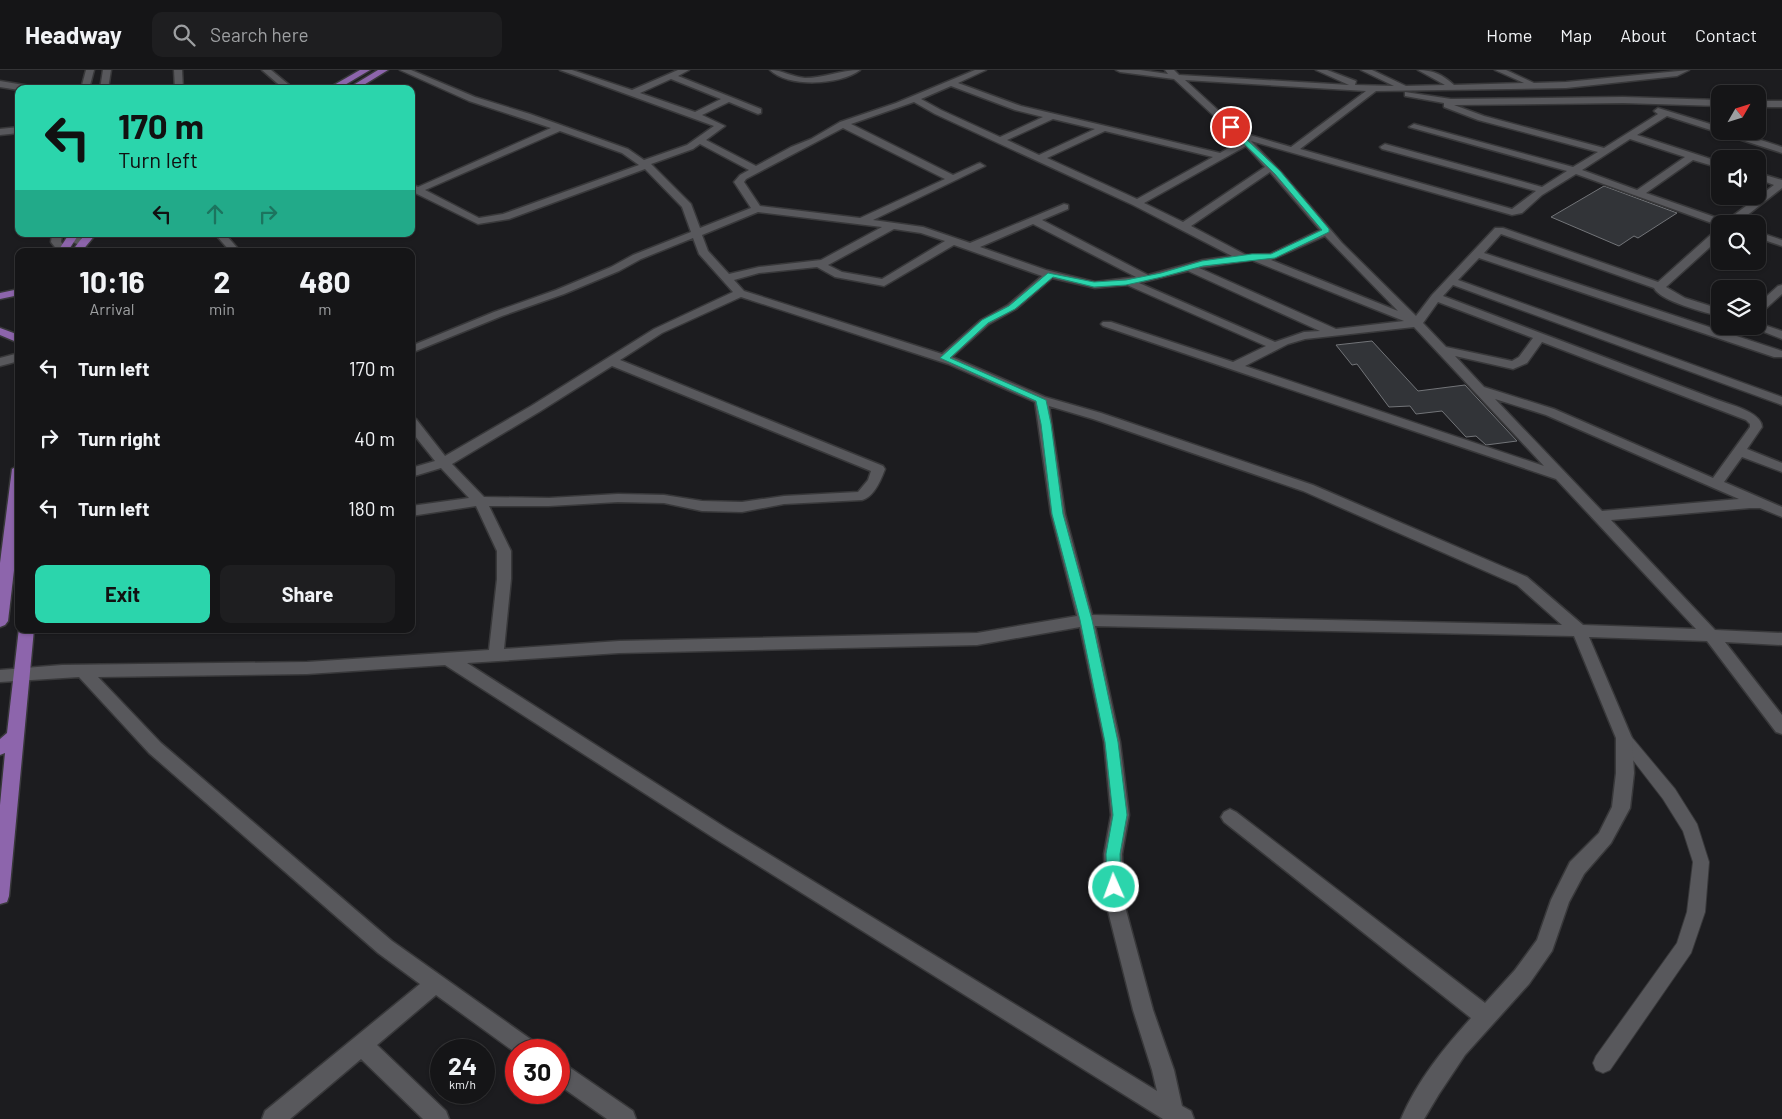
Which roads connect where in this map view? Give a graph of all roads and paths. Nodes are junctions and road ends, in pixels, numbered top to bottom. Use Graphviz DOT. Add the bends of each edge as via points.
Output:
graph roads {
  1 [pos="90,70"];
  2 [pos="107,70"];
  3 [pos="178,70"];
  4 [pos="266,70"];
  5 [pos="366,70"];
  6 [pos="384,70"];
  7 [pos="404,70"];
  8 [pos="564,70"];
  9 [pos="685,70"];
  10 [pos="774,70"];
  11 [pos="856,70"];
  12 [pos="982,70"];
  13 [pos="1120,70"];
  14 [pos="1320,70"];
  15 [pos="1365,70"];
  16 [pos="1422,70"];
  17 [pos="1499,70"];
  18 [pos="1523,70"];
  19 [pos="1685,70"];
  20 [pos="578,72"];
  21 [pos="1172,74"];
  22 [pos="671,76"];
  23 [pos="1514,76"];
  24 [pos="0,84"];
  25 [pos="950,84"];
  26 [pos="86,85"];
  27 [pos="105,85"];
  28 [pos="179,85"];
  29 [pos="285,85"];
  30 [pos="338,85"];
  31 [pos="356,85"];
  32 [pos="1536,85"];
  33 [pos="15,86"];
  34 [pos="1451,86"];
  35 [pos="1404,88"];
  36 [pos="1374,89"];
  37 [pos="633,93"];
  38 [pos="914,98"];
  39 [pos="1430,98"];
  40 [pos="729,99"];
  41 [pos="1623,100"];
  42 [pos="1711,103"];
  43 [pos="1780,103"];
  44 [pos="1766,104"];
  45 [pos="758,110"];
  46 [pos="1666,114"];
  47 [pos="695,115"];
  48 [pos="1052,116"];
  49 [pos="843,124"];
  50 [pos="1414,127"];
  51 [pos="558,128"];
  52 [pos="1104,128"];
  53 [pos="1711,128"];
  54 [pos="15,130"];
  55 [pos="0,132"];
  56 [pos="1629,136"];
  57 [pos="1243,139"];
  58 [pos="1000,140"];
  59 [pos="1751,140"];
  60 [pos="701,141"];
  61 [pos="1782,142"];
  62 [pos="1771,146"];
  63 [pos="1385,147"];
  64 [pos="1294,149"];
  65 [pos="1782,150"];
  66 [pos="1606,151"];
  67 [pos="1222,156"];
  68 [pos="1692,156"];
  69 [pos="1040,158"];
  70 [pos="1711,162"];
  71 [pos="645,164"];
  72 [pos="980,166"];
  73 [pos="1271,167"];
  74 [pos="756,170"];
  75 [pos="1576,171"];
  76 [pos="953,179"];
  77 [pos="1766,179"];
  78 [pos="1782,184"];
  79 [pos="415,189"];
  80 [pos="415,190"];
  81 [pos="1544,190"];
  82 [pos="1639,193"];
  83 [pos="1137,203"];
  84 [pos="1064,207"];
  85 [pos="758,209"];
  86 [pos="1741,215"];
  87 [pos="1711,219"];
  88 [pos="1033,220"];
  89 [pos="862,221"];
  90 [pos="892,226"];
  91 [pos="1182,226"];
  92 [pos="1326,231"];
  93 [pos="697,233"];
  94 [pos="57,237"];
  95 [pos="88,237"];
  96 [pos="223,237"];
  97 [pos="1766,238"];
  98 [pos="954,240"];
  99 [pos="1711,240"];
  100 [pos="1782,243"];
  101 [pos="973,246"];
  102 [pos="80,247"];
  103 [pos="61,248"];
  104 [pos="232,248"];
  105 [pos="1477,254"];
  106 [pos="1248,258"];
  107 [pos="824,264"];
  108 [pos="1189,267"];
  109 [pos="1051,274"];
  110 [pos="727,278"];
  111 [pos="1146,278"];
  112 [pos="1128,282"];
  113 [pos="1451,282"];
  114 [pos="1660,286"];
  115 [pos="1782,288"];
  116 [pos="15,293"];
  117 [pos="740,293"];
  118 [pos="0,296"];
  119 [pos="1436,297"];
  120 [pos="1766,303"];
  121 [pos="1711,310"];
  122 [pos="1417,323"];
  123 [pos="1107,324"];
  124 [pos="1766,329"];
  125 [pos="0,331"];
  126 [pos="1334,333"];
  127 [pos="1782,335"];
  128 [pos="1540,337"];
  129 [pos="15,338"];
  130 [pos="1275,346"];
  131 [pos="415,348"];
  132 [pos="1440,349"];
  133 [pos="1778,354"];
  134 [pos="15,358"];
  135 [pos="944,358"];
  136 [pos="612,361"];
  137 [pos="0,362"];
  138 [pos="1233,367"];
  139 [pos="1480,390"];
  140 [pos="1041,400"];
  141 [pos="1782,401"];
  142 [pos="415,427"];
  143 [pos="1739,452"];
  144 [pos="443,463"];
  145 [pos="1782,468"];
  146 [pos="415,472"];
  147 [pos="1563,477"];
  148 [pos="1716,484"];
  149 [pos="15,501"];
  150 [pos="480,501"];
  151 [pos="1762,504"];
  152 [pos="415,510"];
  153 [pos="1782,512"];
  154 [pos="1600,516"];
  155 [pos="1086,620"];
  156 [pos="0,621"];
  157 [pos="1580,631"];
  158 [pos="26,633"];
  159 [pos="1711,635"];
  160 [pos="1782,639"];
  161 [pos="496,655"];
  162 [pos="448,659"];
  163 [pos="84,671"];
  164 [pos="22,674"];
  165 [pos="0,676"];
  166 [pos="1782,726"];
  167 [pos="16,736"];
  168 [pos="1624,738"];
  169 [pos="0,748"];
  170 [pos="5,792"];
  171 [pos="1230,816"];
  172 [pos="0,896"];
  173 [pos="436,983"];
  174 [pos="1486,1017"];
  175 [pos="514,1039"];
  176 [pos="362,1045"];
  177 [pos="1602,1063"];
  178 [pos="570,1080"];
  179 [pos="1176,1117"];
  180 [pos="272,1119"];
  181 [pos="438,1119"];
  182 [pos="625,1119"];
  183 [pos="1412,1119"];
  1 -- 26 [label="street"];
  2 -- 27 [label="street"];
  3 -- 28 [label="street"];
  4 -- 29 [label="street"];
  5 -- 30 [label="main road"];
  6 -- 31 [label="main road"];
  7 -- 51 [label="street" via="472,99"];
  8 -- 20 [label="street"];
  9 -- 22 [label="street"];
  10 -- 11 [label="street" via="786,78 803,80"];
  12 -- 25 [label="street"];
  13 -- 21 [label="street"];
  14 -- 36 [label="street"];
  15 -- 35 [label="street"];
  16 -- 34 [label="street"];
  17 -- 23 [label="street"];
  18 -- 23 [label="street"];
  19 -- 32 [label="street" via="1677,74"];
  20 -- 37 [label="street"];
  21 -- 36 [label="street"];
  21 -- 57 [label="street"];
  22 -- 37 [label="street"];
  22 -- 40 [label="street"];
  23 -- 32 [label="street"];
  24 -- 33 [label="street"];
  25 -- 38 [label="street"];
  25 -- 48 [label="street" via="1004,104"];
  32 -- 34 [label="street"];
  34 -- 35 [label="street"];
  35 -- 36 [label="street"];
  36 -- 39 [label="street"];
  36 -- 64 [label="street"];
  37 -- 47 [label="street"];
  38 -- 49 [label="street"];
  38 -- 58 [label="street"];
  39 -- 41 [label="street" via="1451,102"];
  39 -- 66 [label="street" via="1482,118"];
  40 -- 45 [label="street"];
  40 -- 47 [label="street"];
  41 -- 42 [label="street"];
  41 -- 46 [label="street"];
  43 -- 44 [label="street"];
  46 -- 53 [label="street"];
  46 -- 56 [label="street"];
  47 -- 60 [label="street" via="721,126"];
  48 -- 52 [label="street"];
  48 -- 58 [label="street"];
  49 -- 74 [label="street"];
  49 -- 76 [label="street"];
  50 -- 75 [label="street"];
  51 -- 71 [label="street" via="624,150"];
  51 -- 79 [label="street"];
  52 -- 67 [label="street"];
  52 -- 69 [label="street"];
  54 -- 55 [label="street"];
  56 -- 66 [label="street"];
  56 -- 68 [label="street"];
  57 -- 64 [label="street"];
  57 -- 67 [label="street"];
  57 -- 73 [label="street"];
  58 -- 69 [label="street"];
  59 -- 62 [label="street"];
  60 -- 71 [label="street"];
  60 -- 74 [label="street"];
  61 -- 62 [label="street"];
  62 -- 65 [label="street"];
  63 -- 81 [label="street"];
  64 -- 81 [label="street" via="1503,211 1518,211"];
  66 -- 75 [label="street"];
  67 -- 83 [label="street"];
  68 -- 70 [label="street"];
  68 -- 82 [label="street"];
  69 -- 83 [label="street"];
  71 -- 80 [label="street" via="490,221 478,221"];
  71 -- 93 [label="street" via="688,206"];
  72 -- 76 [label="street"];
  73 -- 91 [label="street"];
  73 -- 92 [label="street"];
  74 -- 85 [label="street" via="739,182"];
  75 -- 81 [label="street"];
  75 -- 82 [label="street"];
  76 -- 89 [label="street"];
  77 -- 78 [label="street"];
  78 -- 86 [label="street"];
  82 -- 87 [label="street"];
  83 -- 91 [label="street"];
  84 -- 88 [label="street"];
  85 -- 89 [label="street"];
  85 -- 93 [label="street"];
  88 -- 101 [label="street"];
  88 -- 111 [label="street"];
  89 -- 90 [label="street"];
  90 -- 98 [label="street" via="923,230"];
  90 -- 107 [label="street"];
  91 -- 106 [label="street"];
  92 -- 106 [label="street" via="1272,257"];
  92 -- 122 [label="street"];
  93 -- 110 [label="street" via="703,252"];
  93 -- 131 [label="street" via="560,292"];
  94 -- 103 [label="street" via="56,242"];
  95 -- 102 [label="main road"];
  96 -- 104 [label="street"];
  97 -- 100 [label="street"];
  98 -- 101 [label="street"];
  98 -- 107 [label="street" via="884,283 839,275 824,268"];
  99 -- 114 [label="street"];
  101 -- 109 [label="street"];
  105 -- 113 [label="street"];
  105 -- 114 [label="street" via="1499,230"];
  105 -- 133 [label="street"];
  106 -- 108 [label="street"];
  106 -- 122 [label="street"];
  107 -- 110 [label="street" via="759,270"];
  108 -- 111 [label="street"];
  108 -- 126 [label="street"];
  109 -- 112 [label="street" via="1094,285"];
  109 -- 135 [label="street" via="1012,308 985,322"];
  110 -- 117 [label="street"];
  111 -- 112 [label="street"];
  112 -- 130 [label="street"];
  113 -- 119 [label="street"];
  113 -- 141 [label="street"];
  114 -- 121 [label="street" via="1664,292"];
  115 -- 120 [label="street"];
  116 -- 118 [label="main road"];
  117 -- 135 [label="street"];
  117 -- 136 [label="street" via="658,331"];
  119 -- 122 [label="street"];
  119 -- 128 [label="street"];
  122 -- 126 [label="street"];
  122 -- 132 [label="street"];
  123 -- 138 [label="street"];
  124 -- 127 [label="street"];
  125 -- 129 [label="main road"];
  126 -- 130 [label="street" via="1304,336"];
  128 -- 132 [label="street" via="1523,360 1512,365"];
  128 -- 143 [label="street" via="1750,417 1756,427"];
  130 -- 138 [label="street"];
  132 -- 139 [label="street"];
  134 -- 137 [label="street"];
  135 -- 140 [label="street"];
  136 -- 144 [label="street"];
  136 -- 150 [label="street" via="878,469 874,481 862,496 784,500 742,507 702,506 664,499"];
  138 -- 147 [label="street"];
  139 -- 147 [label="street"];
  139 -- 148 [label="street" via="1550,412"];
  140 -- 155 [label="street" via="1058,514"];
  140 -- 157 [label="street" via="1308,488 1522,581"];
  142 -- 144 [label="street"];
  143 -- 145 [label="street"];
  143 -- 148 [label="street"];
  144 -- 146 [label="street"];
  144 -- 150 [label="street"];
  147 -- 154 [label="street"];
  148 -- 151 [label="street"];
  149 -- 156 [label="main road"];
  150 -- 152 [label="street"];
  150 -- 161 [label="street" via="504,551"];
  151 -- 153 [label="street"];
  151 -- 154 [label="street" via="1750,502"];
  154 -- 159 [label="street"];
  155 -- 157 [label="street"];
  155 -- 161 [label="street" via="977,639 619,647"];
  155 -- 179 [label="street" via="1112,742 1120,815 1113,854 1115,903"];
  157 -- 159 [label="street"];
  157 -- 168 [label="street"];
  158 -- 164 [label="main road"];
  159 -- 160 [label="street"];
  159 -- 166 [label="street"];
  161 -- 162 [label="street"];
  162 -- 163 [label="street" via="307,668"];
  162 -- 179 [label="street"];
  163 -- 164 [label="street"];
  163 -- 173 [label="street" via="154,748 385,947"];
  164 -- 165 [label="street"];
  164 -- 167 [label="main road"];
  167 -- 169 [label="main road"];
  167 -- 170 [label="main road"];
  168 -- 174 [label="street" via="1621,808 1605,838 1577,868 1560,900 1545,945"];
  168 -- 177 [label="lane" via="1669,794 1691,828 1701,862 1696,912 1685,947"];
  170 -- 172 [label="main road"];
  171 -- 174 [label="street"];
  173 -- 175 [label="street"];
  173 -- 176 [label="street"];
  174 -- 183 [label="street" via="1458,1048"];
  176 -- 180 [label="street"];
  176 -- 181 [label="street"];
  178 -- 182 [label="street"];
}
